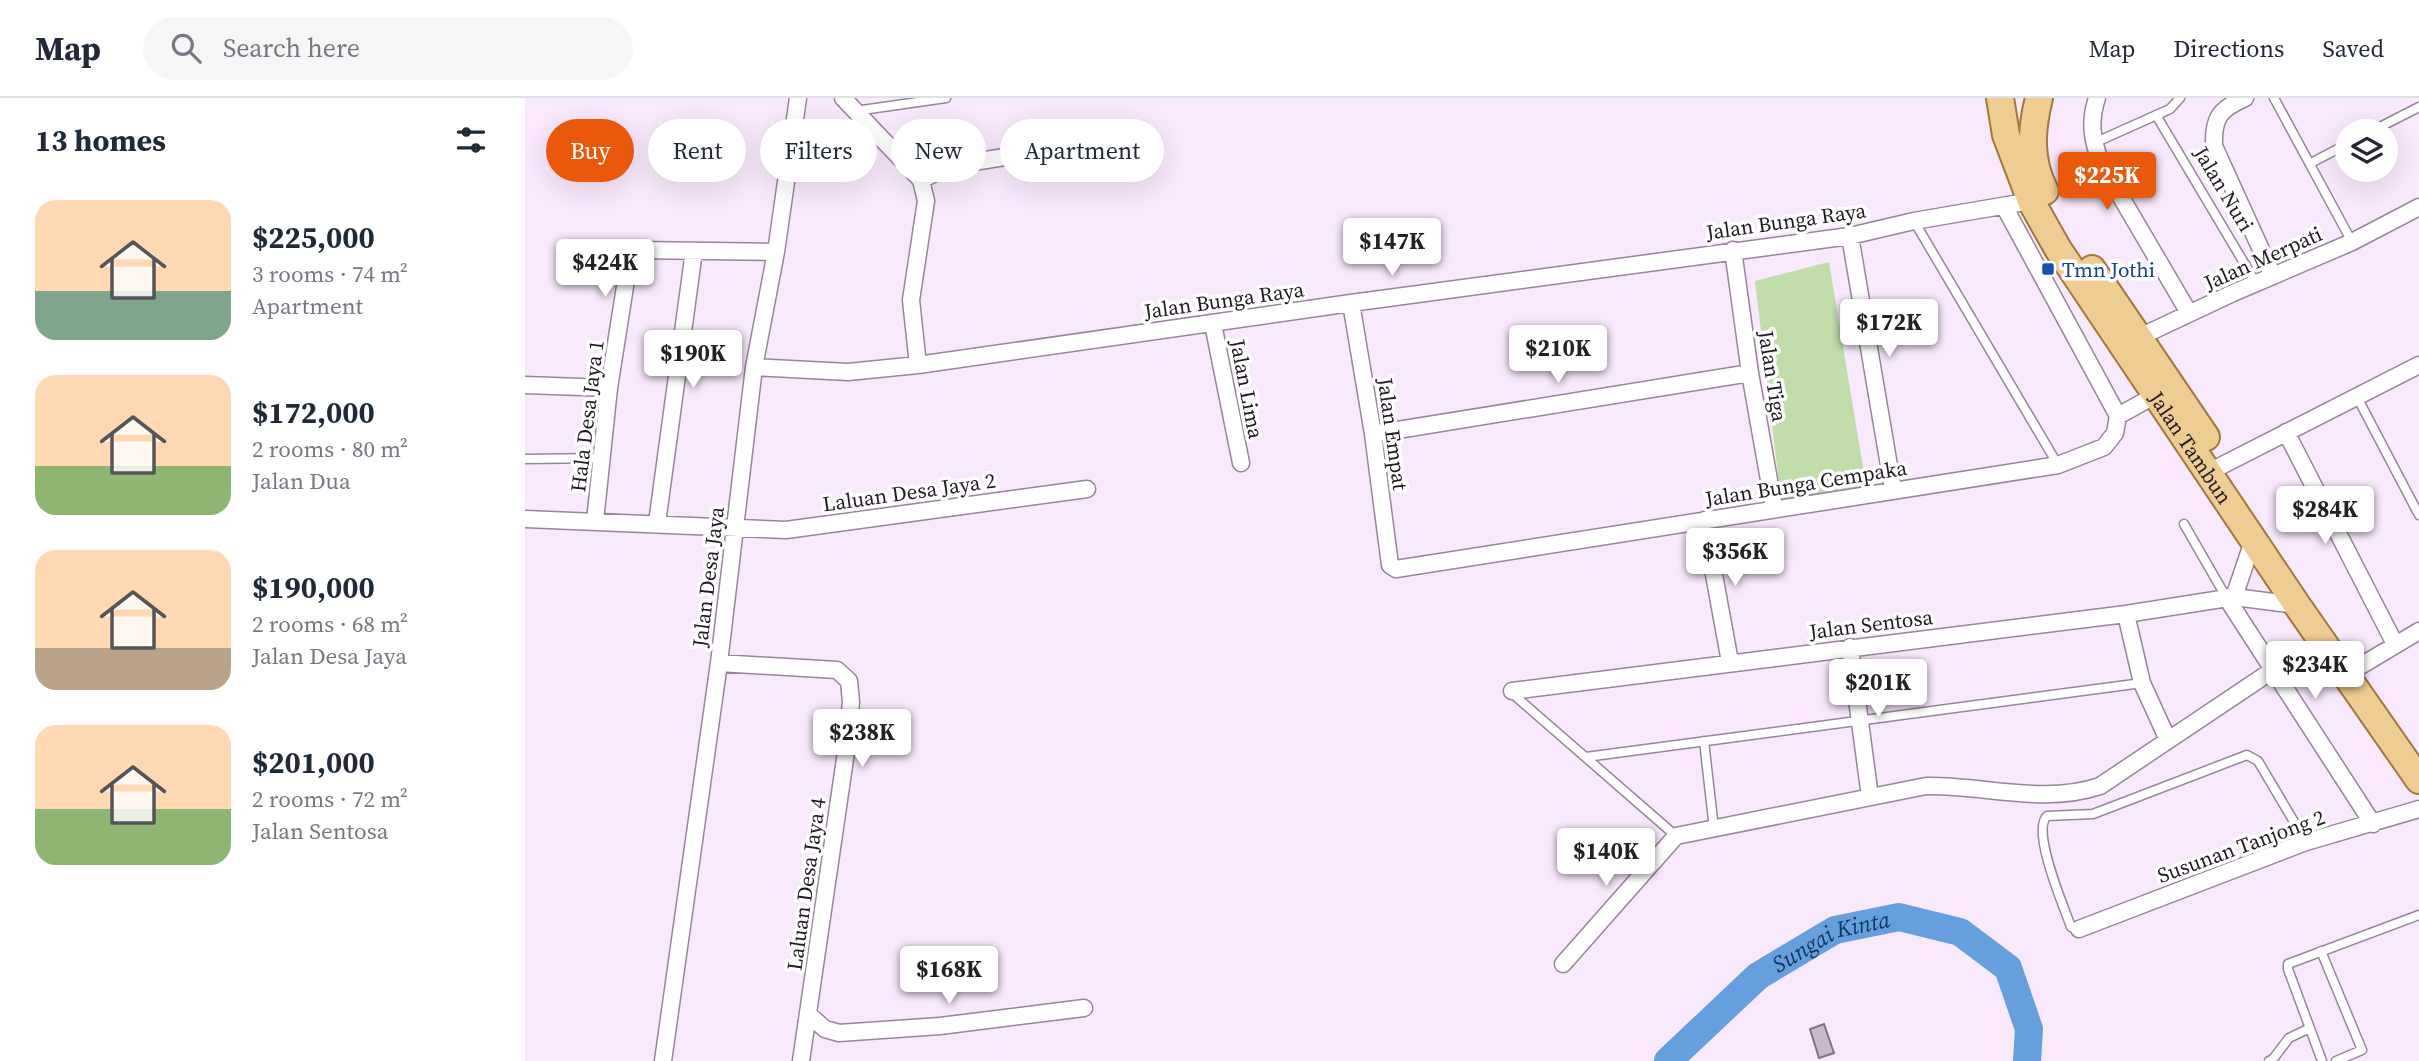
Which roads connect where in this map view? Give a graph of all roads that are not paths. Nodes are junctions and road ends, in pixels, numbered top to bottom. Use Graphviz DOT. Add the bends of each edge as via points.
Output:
graph roads {
  1 [pos="798,98"];
  2 [pos="843,98"];
  3 [pos="946,98"];
  4 [pos="2000,98"];
  5 [pos="2039,98"];
  6 [pos="2097,98"];
  7 [pos="2180,98"];
  8 [pos="2245,98"];
  9 [pos="2274,98"];
  10 [pos="2419,107"];
  11 [pos="855,111"];
  12 [pos="2155,115"];
  13 [pos="2396,119"];
  14 [pos="2094,144"];
  15 [pos="891,149"];
  16 [pos="2335,150"];
  17 [pos="2311,163"];
  18 [pos="921,182"];
  19 [pos="2031,201"];
  20 [pos="2004,206"];
  21 [pos="2419,207"];
  22 [pos="1914,222"];
  23 [pos="1850,236"];
  24 [pos="2352,242"];
  25 [pos="1733,250"];
  26 [pos="694,251"];
  27 [pos="776,253"];
  28 [pos="2273,276"];
  29 [pos="2256,283"];
  30 [pos="1351,303"];
  31 [pos="2189,313"];
  32 [pos="1213,324"];
  33 [pos="2131,341"];
  34 [pos="918,365"];
  35 [pos="754,367"];
  36 [pos="2417,370"];
  37 [pos="1750,373"];
  38 [pos="525,385"];
  39 [pos="610,388"];
  40 [pos="2164,390"];
  41 [pos="2357,397"];
  42 [pos="2118,416"];
  43 [pos="2286,432"];
  44 [pos="1373,434"];
  45 [pos="602,458"];
  46 [pos="525,459"];
  47 [pos="1241,463"];
  48 [pos="2059,465"];
  49 [pos="2216,468"];
  50 [pos="1087,489"];
  51 [pos="1893,489"];
  52 [pos="1774,508"];
  53 [pos="2419,515"];
  54 [pos="525,519"];
  55 [pos="1704,520"];
  56 [pos="595,521"];
  57 [pos="657,523"];
  58 [pos="2184,524"];
  59 [pos="736,526"];
  60 [pos="2254,538"];
  61 [pos="1396,569"];
  62 [pos="2230,597"];
  63 [pos="2297,605"];
  64 [pos="2126,614"];
  65 [pos="2419,631"];
  66 [pos="2395,643"];
  67 [pos="1850,647"];
  68 [pos="1730,662"];
  69 [pos="719,663"];
  70 [pos="2353,669"];
  71 [pos="2273,670"];
  72 [pos="2142,683"];
  73 [pos="1512,691"];
  74 [pos="1860,721"];
  75 [pos="2168,740"];
  76 [pos="1704,741"];
  77 [pos="2419,750"];
  78 [pos="1586,757"];
  79 [pos="2419,780"];
  80 [pos="1870,797"];
  81 [pos="2419,809"];
  82 [pos="2373,824"];
  83 [pos="1714,829"];
  84 [pos="1676,836"];
  85 [pos="2306,842"];
  86 [pos="2419,915"];
  87 [pos="2079,929"];
  88 [pos="2321,951"];
  89 [pos="1563,964"];
  90 [pos="1084,1008"];
  91 [pos="808,1014"];
  92 [pos="2310,1028"];
  93 [pos="2272,1060"];
  94 [pos="663,1061"];
  95 [pos="801,1061"];
  96 [pos="2322,1061"];
  97 [pos="2336,1061"];
  1 -- 27 [label="street, Jalan Desa Jaya"];
  2 -- 11 [label="street"];
  3 -- 11 [label="lane"];
  4 -- 19 [label="main road, Jalan Tambun" via="2006,135"];
  5 -- 33 [label="main road, Jalan Tambun" via="2032,148 2039,179"];
  6 -- 14 [label="street" via="2091,126"];
  7 -- 12 [label="lane" via="2175,106"];
  8 -- 28 [label="street, Jalan Nuri" via="2226,106 2216,120 2214,146"];
  9 -- 17 [label="lane"];
  10 -- 13 [label="lane"];
  11 -- 15 [label="street"];
  12 -- 14 [label="lane"];
  12 -- 29 [label="lane, Jalan Nuri"];
  14 -- 31 [label="street" via="2113,186"];
  16 -- 17 [label="lane"];
  17 -- 24 [label="lane"];
  18 -- 34 [label="street" via="926,201 911,300"];
  19 -- 20 [label="street, Jalan Bunga Raya"];
  19 -- 33 [label="main road, Jalan Tambun" via="2058,249"];
  20 -- 22 [label="street, Jalan Bunga Raya"];
  20 -- 42 [label="street"];
  21 -- 24 [label="street, Jalan Merpati"];
  22 -- 23 [label="street, Jalan Bunga Raya"];
  22 -- 48 [label="lane"];
  23 -- 25 [label="street, Jalan Bunga Raya"];
  23 -- 51 [label="street"];
  24 -- 28 [label="street, Jalan Merpati"];
  25 -- 30 [label="street, Jalan Bunga Raya"];
  25 -- 37 [label="street, Jalan Tiga"];
  26 -- 27 [label="street, Hala Desa Jaya 1"];
  26 -- 39 [label="street, Hala Desa Jaya 1" via="636,250 631,255"];
  26 -- 57 [label="street"];
  27 -- 35 [label="street, Jalan Desa Jaya"];
  28 -- 29 [label="street, Jalan Merpati"];
  29 -- 31 [label="street, Jalan Merpati"];
  30 -- 32 [label="street, Jalan Bunga Raya"];
  30 -- 44 [label="street, Jalan Empat"];
  31 -- 33 [label="street, Jalan Merpati"];
  32 -- 34 [label="street, Jalan Bunga Raya"];
  32 -- 47 [label="street, Jalan Lima"];
  33 -- 40 [label="main road, Jalan Tambun"];
  34 -- 35 [label="street, Jalan Bunga Raya" via="848,372"];
  35 -- 59 [label="street, Jalan Desa Jaya"];
  36 -- 41 [label="street"];
  37 -- 44 [label="street"];
  37 -- 52 [label="street, Jalan Tiga"];
  38 -- 39 [label="street"];
  39 -- 45 [label="street, Hala Desa Jaya 1"];
  40 -- 42 [label="street"];
  40 -- 49 [label="main road, Jalan Tambun"];
  41 -- 43 [label="street"];
  41 -- 53 [label="lane"];
  42 -- 48 [label="street, Jalan Bunga Cempaka" via="2115,433 2104,447"];
  43 -- 49 [label="street"];
  43 -- 66 [label="street"];
  44 -- 61 [label="street, Jalan Empat" via="1390,565"];
  45 -- 46 [label="lane"];
  45 -- 56 [label="street, Hala Desa Jaya 1"];
  48 -- 51 [label="street, Jalan Bunga Cempaka"];
  49 -- 60 [label="main road, Jalan Tambun"];
  49 -- 70 [label="main road, Jalan Tambun"];
  50 -- 59 [label="street, Laluan Desa Jaya 2" via="786,530"];
  51 -- 52 [label="street, Jalan Bunga Cempaka"];
  52 -- 55 [label="street, Jalan Bunga Cempaka"];
  54 -- 56 [label="street, Laluan Desa Jaya 2"];
  55 -- 61 [label="street, Jalan Bunga Cempaka"];
  55 -- 68 [label="street"];
  56 -- 57 [label="street, Laluan Desa Jaya 2"];
  57 -- 59 [label="street, Laluan Desa Jaya 2"];
  58 -- 62 [label="lane"];
  59 -- 69 [label="street, Jalan Desa Jaya"];
  60 -- 62 [label="street"];
  60 -- 63 [label="main road, Jalan Tambun"];
  62 -- 63 [label="street, Jalan Sentosa"];
  62 -- 64 [label="street, Jalan Sentosa"];
  62 -- 71 [label="street"];
  63 -- 70 [label="main road, Jalan Tambun"];
  64 -- 67 [label="street, Jalan Sentosa"];
  64 -- 72 [label="street"];
  65 -- 66 [label="street"];
  66 -- 70 [label="street"];
  67 -- 68 [label="street, Jalan Sentosa"];
  67 -- 74 [label="street"];
  68 -- 73 [label="street, Jalan Sentosa"];
  69 -- 91 [label="street, Laluan Desa Jaya 4" via="837,670 849,681 846,752"];
  69 -- 94 [label="street, Jalan Desa Jaya"];
  70 -- 77 [label="main road, Jalan Tambun"];
  70 -- 79 [label="main road, Jalan Tambun"];
  71 -- 75 [label="street"];
  71 -- 82 [label="street"];
  72 -- 74 [label="lane"];
  72 -- 75 [label="street"];
  73 -- 78 [label="lane"];
  74 -- 76 [label="lane"];
  74 -- 80 [label="street"];
  75 -- 80 [label="street" via="2100,786 2070,794 1926,786"];
  76 -- 78 [label="lane"];
  76 -- 83 [label="lane"];
  78 -- 84 [label="lane"];
  80 -- 83 [label="street"];
  81 -- 82 [label="street, Susunan Tanjong 2"];
  82 -- 85 [label="street, Susunan Tanjong 2"];
  83 -- 84 [label="street"];
  84 -- 89 [label="street"];
  85 -- 87 [label="street, Susunan Tanjong 2"];
  85 -- 87 [label="lane" via="2258,761 2246,755 2093,814 2047,816 2041,828 2043,845 2071,927"];
  86 -- 88 [label="lane"];
  88 -- 92 [label="lane" via="2289,962 2287,967"];
  88 -- 97 [label="lane" via="2362,1050"];
  90 -- 91 [label="street" via="839,1033 825,1029"];
  91 -- 95 [label="street, Laluan Desa Jaya 4"];
  92 -- 93 [label="lane" via="2289,1038"];
  92 -- 96 [label="lane"];
}
